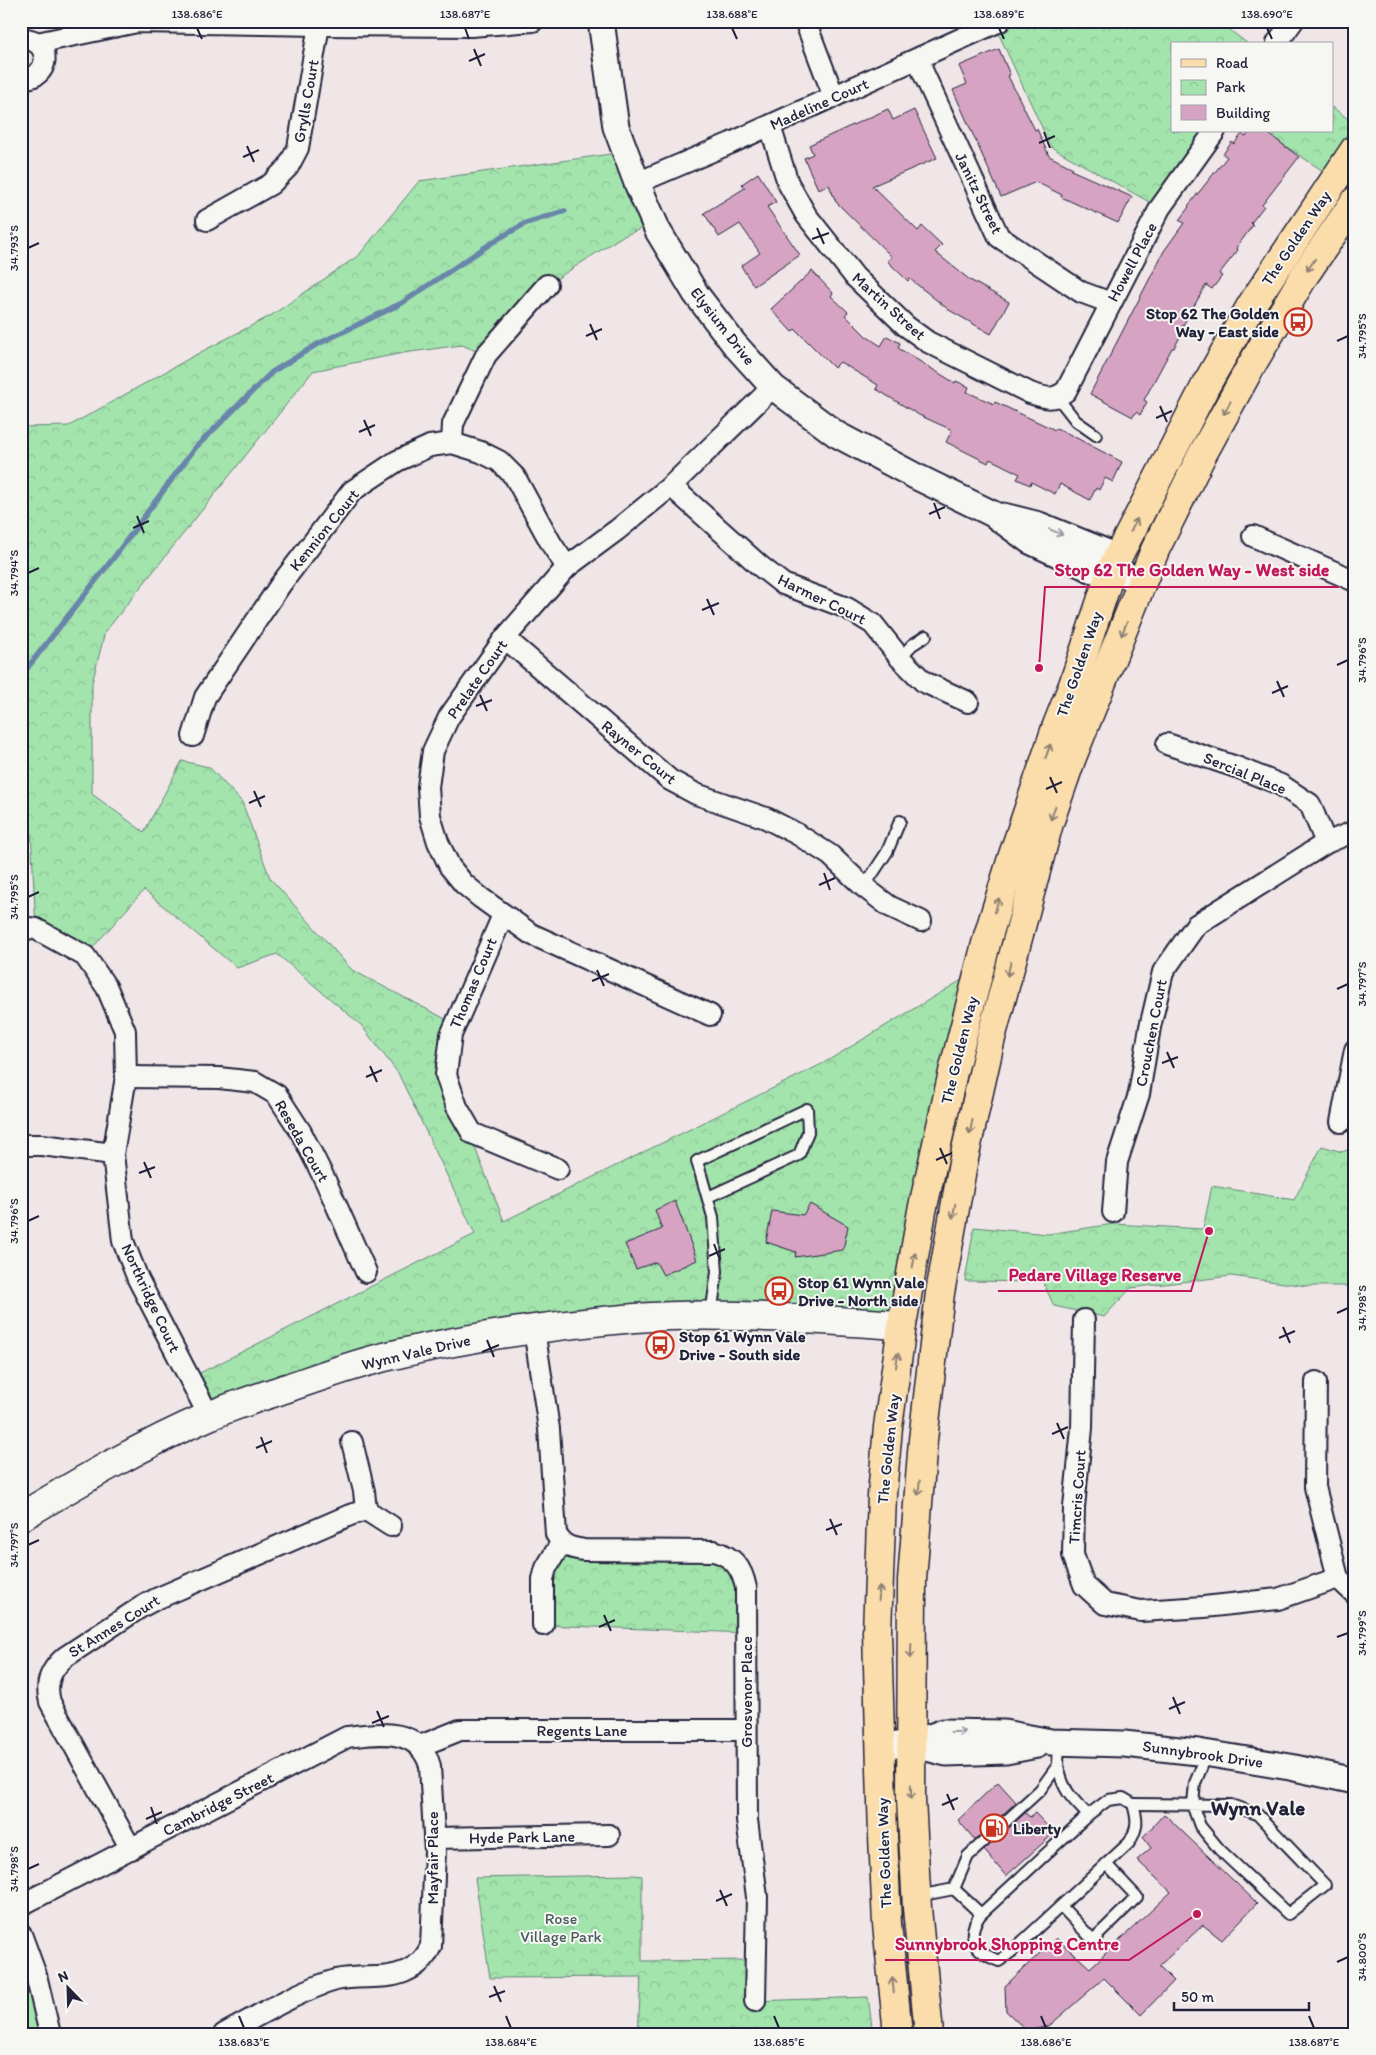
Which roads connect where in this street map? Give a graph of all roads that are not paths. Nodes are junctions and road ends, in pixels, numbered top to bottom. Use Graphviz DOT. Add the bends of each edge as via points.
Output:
graph roads {
  1 [pos="533,21"];
  2 [pos="601,21"];
  3 [pos="805,21"];
  4 [pos="1000,21"];
  5 [pos="1293,21"];
  6 [pos="471,23"];
  7 [pos="319,25"];
  8 [pos="95,30"];
  9 [pos="29,41"];
  10 [pos="1278,42"];
  11 [pos="921,57"];
  12 [pos="45,62"];
  13 [pos="21,77"];
  14 [pos="834,97"];
  15 [pos="770,126"];
  16 [pos="1214,132"];
  17 [pos="1355,149"];
  18 [pos="636,183"];
  19 [pos="1355,185"];
  20 [pos="1355,201"];
  21 [pos="1319,204"];
  22 [pos="207,220"];
  23 [pos="1347,222"];
  24 [pos="547,285"];
  25 [pos="1111,303"];
  26 [pos="773,387"];
  27 [pos="1058,398"];
  28 [pos="1096,434"];
  29 [pos="452,443"];
  30 [pos="671,486"];
  31 [pos="1253,536"];
  32 [pos="567,567"];
  33 [pos="1112,568"];
  34 [pos="1355,581"];
  35 [pos="1142,583"];
  36 [pos="926,636"];
  37 [pos="505,638"];
  38 [pos="900,658"];
  39 [pos="968,702"];
  40 [pos="193,736"];
  41 [pos="1166,744"];
  42 [pos="900,821"];
  43 [pos="1355,831"];
  44 [pos="1326,843"];
  45 [pos="864,887"];
  46 [pos="503,915"];
  47 [pos="921,921"];
  48 [pos="21,927"];
  49 [pos="710,1016"];
  50 [pos="1355,1050"];
  51 [pos="126,1077"];
  52 [pos="1341,1122"];
  53 [pos="21,1146"];
  54 [pos="113,1154"];
  55 [pos="558,1169"];
  56 [pos="708,1197"];
  57 [pos="1113,1212"];
  58 [pos="366,1272"];
  59 [pos="940,1293"];
  60 [pos="711,1316"];
  61 [pos="1084,1320"];
  62 [pos="902,1325"];
  63 [pos="534,1329"];
  64 [pos="932,1360"];
  65 [pos="1316,1382"];
  66 [pos="210,1416"];
  67 [pos="352,1442"];
  68 [pos="366,1510"];
  69 [pos="21,1516"];
  70 [pos="391,1526"];
  71 [pos="561,1543"];
  72 [pos="1338,1578"];
  73 [pos="1355,1594"];
  74 [pos="543,1625"];
  75 [pos="746,1730"];
  76 [pos="911,1744"];
  77 [pos="420,1746"];
  78 [pos="881,1746"];
  79 [pos="1056,1750"];
  80 [pos="1208,1753"];
  81 [pos="1355,1781"];
  82 [pos="1133,1804"];
  83 [pos="1193,1804"];
  84 [pos="1088,1815"];
  85 [pos="609,1835"];
  86 [pos="434,1838"];
  87 [pos="131,1849"];
  88 [pos="1106,1864"];
  89 [pos="954,1889"];
  90 [pos="917,1896"];
  91 [pos="21,1905"];
  92 [pos="1061,1906"];
  93 [pos="982,1914"];
  94 [pos="21,1934"];
  95 [pos="754,2001"];
  96 [pos="50,2034"];
  97 [pos="224,2034"];
  98 [pos="898,2034"];
  99 [pos="929,2034"];
  1 -- 6 [label="street"];
  2 -- 18 [label="street, Elysium Drive" via="616,127"];
  3 -- 14 [label="street"];
  4 -- 11 [label="street, Madeline Court"];
  5 -- 10 [label="street"];
  6 -- 7 [label="street"];
  7 -- 8 [label="street" via="137,22"];
  7 -- 22 [label="street, Grylls Court" via="298,148 288,167 271,184"];
  8 -- 9 [label="street"];
  8 -- 12 [label="street" via="68,42"];
  9 -- 12 [label="street" via="43,50"];
  11 -- 14 [label="street, Madeline Court"];
  11 -- 25 [label="street, Janitz Street" via="922,70 998,237 1081,292"];
  12 -- 13 [label="street" via="38,74"];
  14 -- 15 [label="street, Madeline Court"];
  15 -- 18 [label="street, Madeline Court"];
  15 -- 27 [label="street, Martin Street" via="788,182 806,215 874,296 928,342 1030,393 1046,399"];
  16 -- 25 [label="street, Howell Place" via="1170,193"];
  17 -- 21 [label="main road, The Golden Way"];
  18 -- 26 [label="street, Elysium Drive" via="658,231 696,294"];
  19 -- 21 [label="main road"];
  20 -- 23 [label="main road, The Golden Way"];
  33 -- 21 [label="main road, The Golden Way, one-way" via="1206,385 1252,304"];
  23 -- 35 [label="main road, The Golden Way, one-way" via="1304,276 1251,366 1202,455"];
  24 -- 29 [label="street" via="486,356 453,424"];
  25 -- 27 [label="street, Howell Place" via="1066,391"];
  26 -- 30 [label="street, Prelate Court"];
  26 -- 33 [label="street, Elysium Drive" via="836,434 993,514 1039,525 1103,552"];
  27 -- 28 [label="lane" via="1076,421"];
  29 -- 32 [label="street, Kennion Court" via="499,461 515,477"];
  29 -- 40 [label="street, Kennion Court" via="430,446 397,461 352,491 281,584 205,697"];
  30 -- 32 [label="street, Prelate Court"];
  30 -- 38 [label="street, Harmer Court" via="783,584 848,608 873,624"];
  31 -- 34 [label="street"];
  32 -- 37 [label="street, Prelate Court"];
  33 -- 35 [label="street, Elysium Drive"];
  62 -- 33 [label="main road, The Golden Way, one-way" via="937,1142 991,927 1032,796"];
  35 -- 59 [label="main road, The Golden Way, one-way" via="1049,823 991,1038"];
  36 -- 38 [label="lane" via="912,644"];
  37 -- 45 [label="street, Rayner Court" via="670,780 696,794 766,818 798,834 830,855"];
  37 -- 46 [label="street, Prelate Court" via="449,717 433,751 428,787 430,816 450,868 464,884"];
  38 -- 39 [label="street, Harmer Court" via="924,682"];
  41 -- 44 [label="street, Sercial Place" via="1281,784 1310,804"];
  42 -- 45 [label="lane" via="887,852"];
  43 -- 44 [label="street, Crouchen Court"];
  44 -- 57 [label="street, Crouchen Court" via="1196,926 1163,972 1139,1094 1117,1162"];
  45 -- 47 [label="street, Rayner Court" via="889,906"];
  46 -- 49 [label="street, Prelate Court" via="531,934"];
  46 -- 55 [label="street, Thomas Court" via="450,1035 446,1075 457,1107 472,1133"];
  48 -- 51 [label="street, Northridge Court" via="36,929 85,956 106,988 124,1030"];
  50 -- 52 [label="street"];
  51 -- 54 [label="street, Northridge Court"];
  51 -- 58 [label="street, Reseda Court" via="219,1078 254,1082 277,1095 301,1132"];
  53 -- 54 [label="street" via="42,1145"];
  54 -- 66 [label="street, Northridge Court" via="123,1241 138,1279"];
  56 -- 56 [label="lane" via="697,1161 807,1108 808,1132 799,1155"];
  56 -- 60 [label="lane" via="713,1217 717,1272"];
  59 -- 62 [label="main road"];
  59 -- 64 [label="main road, The Golden Way"];
  60 -- 62 [label="main road, Wynn Vale Drive" via="781,1316"];
  60 -- 63 [label="main road, Wynn Vale Drive" via="636,1318"];
  61 -- 72 [label="street, Timcris Court" via="1082,1428 1074,1507 1074,1555 1084,1585 1105,1604 1141,1611 1278,1599"];
  62 -- 64 [label="main road" via="920,1341"];
  78 -- 62 [label="main road, The Golden Way, one-way" via="877,1632 882,1495"];
  63 -- 66 [label="main road, Wynn Vale Drive" via="384,1357"];
  63 -- 71 [label="street" via="549,1429 556,1534"];
  64 -- 76 [label="main road, The Golden Way, one-way" via="912,1580"];
  65 -- 72 [label="street" via="1315,1487"];
  66 -- 69 [label="main road, Wynn Vale Drive" via="132,1453"];
  67 -- 68 [label="street"];
  68 -- 70 [label="street"];
  68 -- 87 [label="street, St Annes Court" via="156,1599 56,1665 48,1678 50,1702"];
  71 -- 74 [label="street" via="543,1579"];
  71 -- 75 [label="street, Grosvenor Place" via="584,1550 714,1551 736,1563 743,1573 746,1588"];
  72 -- 73 [label="street"];
  75 -- 77 [label="street, Regents Lane" via="460,1730"];
  75 -- 95 [label="street, Grosvenor Place" via="747,1820 757,1897"];
  76 -- 78 [label="street, Sunnybrook Drive"];
  76 -- 79 [label="street, Sunnybrook Drive" via="944,1732 1004,1733"];
  76 -- 90 [label="main road, The Golden Way, one-way"];
  77 -- 86 [label="street, Mayfair Place" via="430,1766"];
  77 -- 87 [label="street, Cambridge Street" via="404,1736 347,1737"];
  98 -- 78 [label="main road, The Golden Way, one-way" via="887,1924"];
  79 -- 80 [label="street, Sunnybrook Drive" via="1124,1744"];
  79 -- 84 [label="lane" via="1060,1780 1068,1796"];
  79 -- 89 [label="lane" via="1040,1790 968,1856"];
  80 -- 81 [label="street, Sunnybrook Drive"];
  80 -- 83 [label="lane" via="1195,1782"];
  82 -- 83 [label="lane"];
  82 -- 84 [label="lane" via="1123,1798 1108,1800"];
  82 -- 88 [label="lane" via="1137,1830 1129,1843"];
  83 -- 83 [label="lane" via="1200,1826 1219,1849 1288,1914 1325,1885 1257,1814 1231,1805"];
  84 -- 93 [label="lane"];
  85 -- 86 [label="street, Hyde Park Lane"];
  86 -- 97 [label="street, Mayfair Place" via="431,1946 426,1958 415,1966 385,1977 334,1981"];
  87 -- 91 [label="street, Cambridge Street"];
  88 -- 92 [label="lane"];
  88 -- 92 [label="lane" via="1137,1897 1093,1940"];
  89 -- 90 [label="lane"];
  89 -- 93 [label="lane"];
  90 -- 99 [label="main road, The Golden Way"];
  92 -- 93 [label="lane" via="999,1961 986,1956 975,1946 972,1935 976,1920"];
  94 -- 96 [label="street" via="36,1975"];
}
